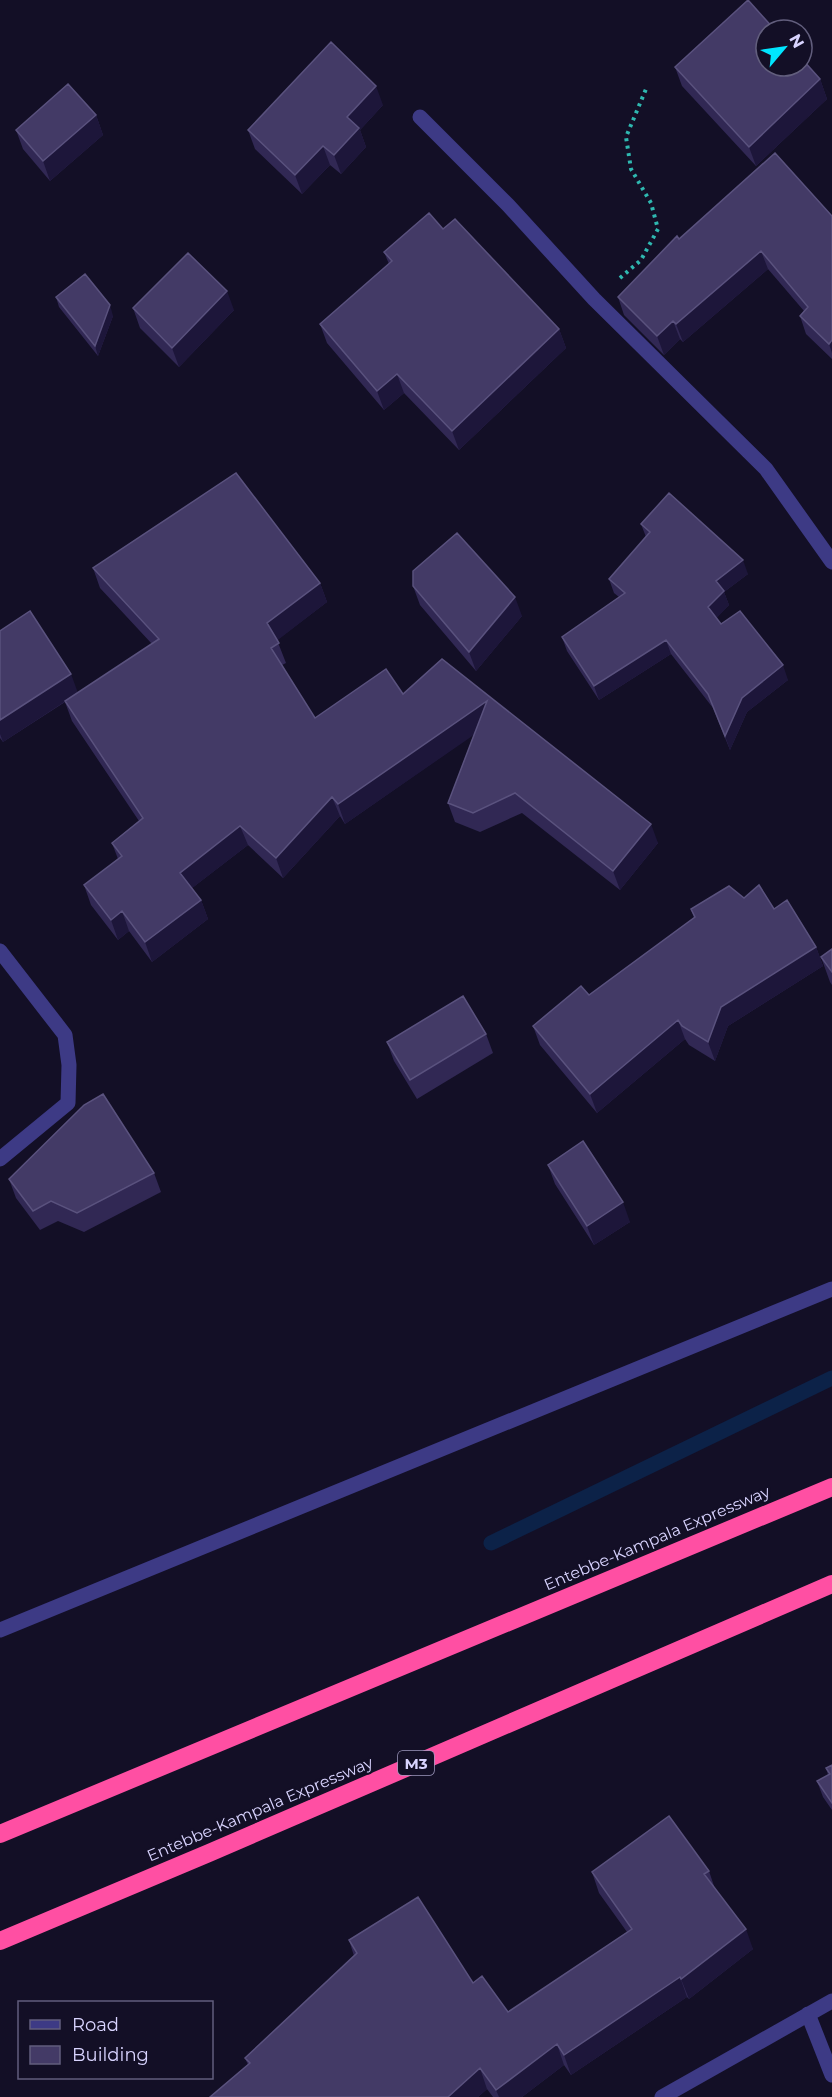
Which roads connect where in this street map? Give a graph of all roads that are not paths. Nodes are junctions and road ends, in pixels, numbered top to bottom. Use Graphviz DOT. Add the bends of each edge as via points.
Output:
graph roads {
  1 [pos="420,117"];
  2 [pos="832,562"];
  3 [pos="0,951"];
  4 [pos="0,1159"];
  5 [pos="832,1289"];
  6 [pos="832,1487"];
  7 [pos="832,1584"];
  8 [pos="0,1630"];
  9 [pos="0,1834"];
  10 [pos="0,1941"];
  11 [pos="832,2001"];
  12 [pos="808,2014"];
  13 [pos="832,2074"];
  14 [pos="662,2097"];
  1 -- 2 [label="street" via="594,299 766,469"];
  3 -- 4 [label="street" via="65,1035 69,1065 68,1103"];
  5 -- 8 [label="street"];
  6 -- 9 [label="highway, Entebbe-Kampala Expressway"];
  7 -- 10 [label="highway, Entebbe-Kampala Expressway / M3"];
  11 -- 12 [label="street"];
  12 -- 13 [label="street"];
  12 -- 14 [label="street"];
}
